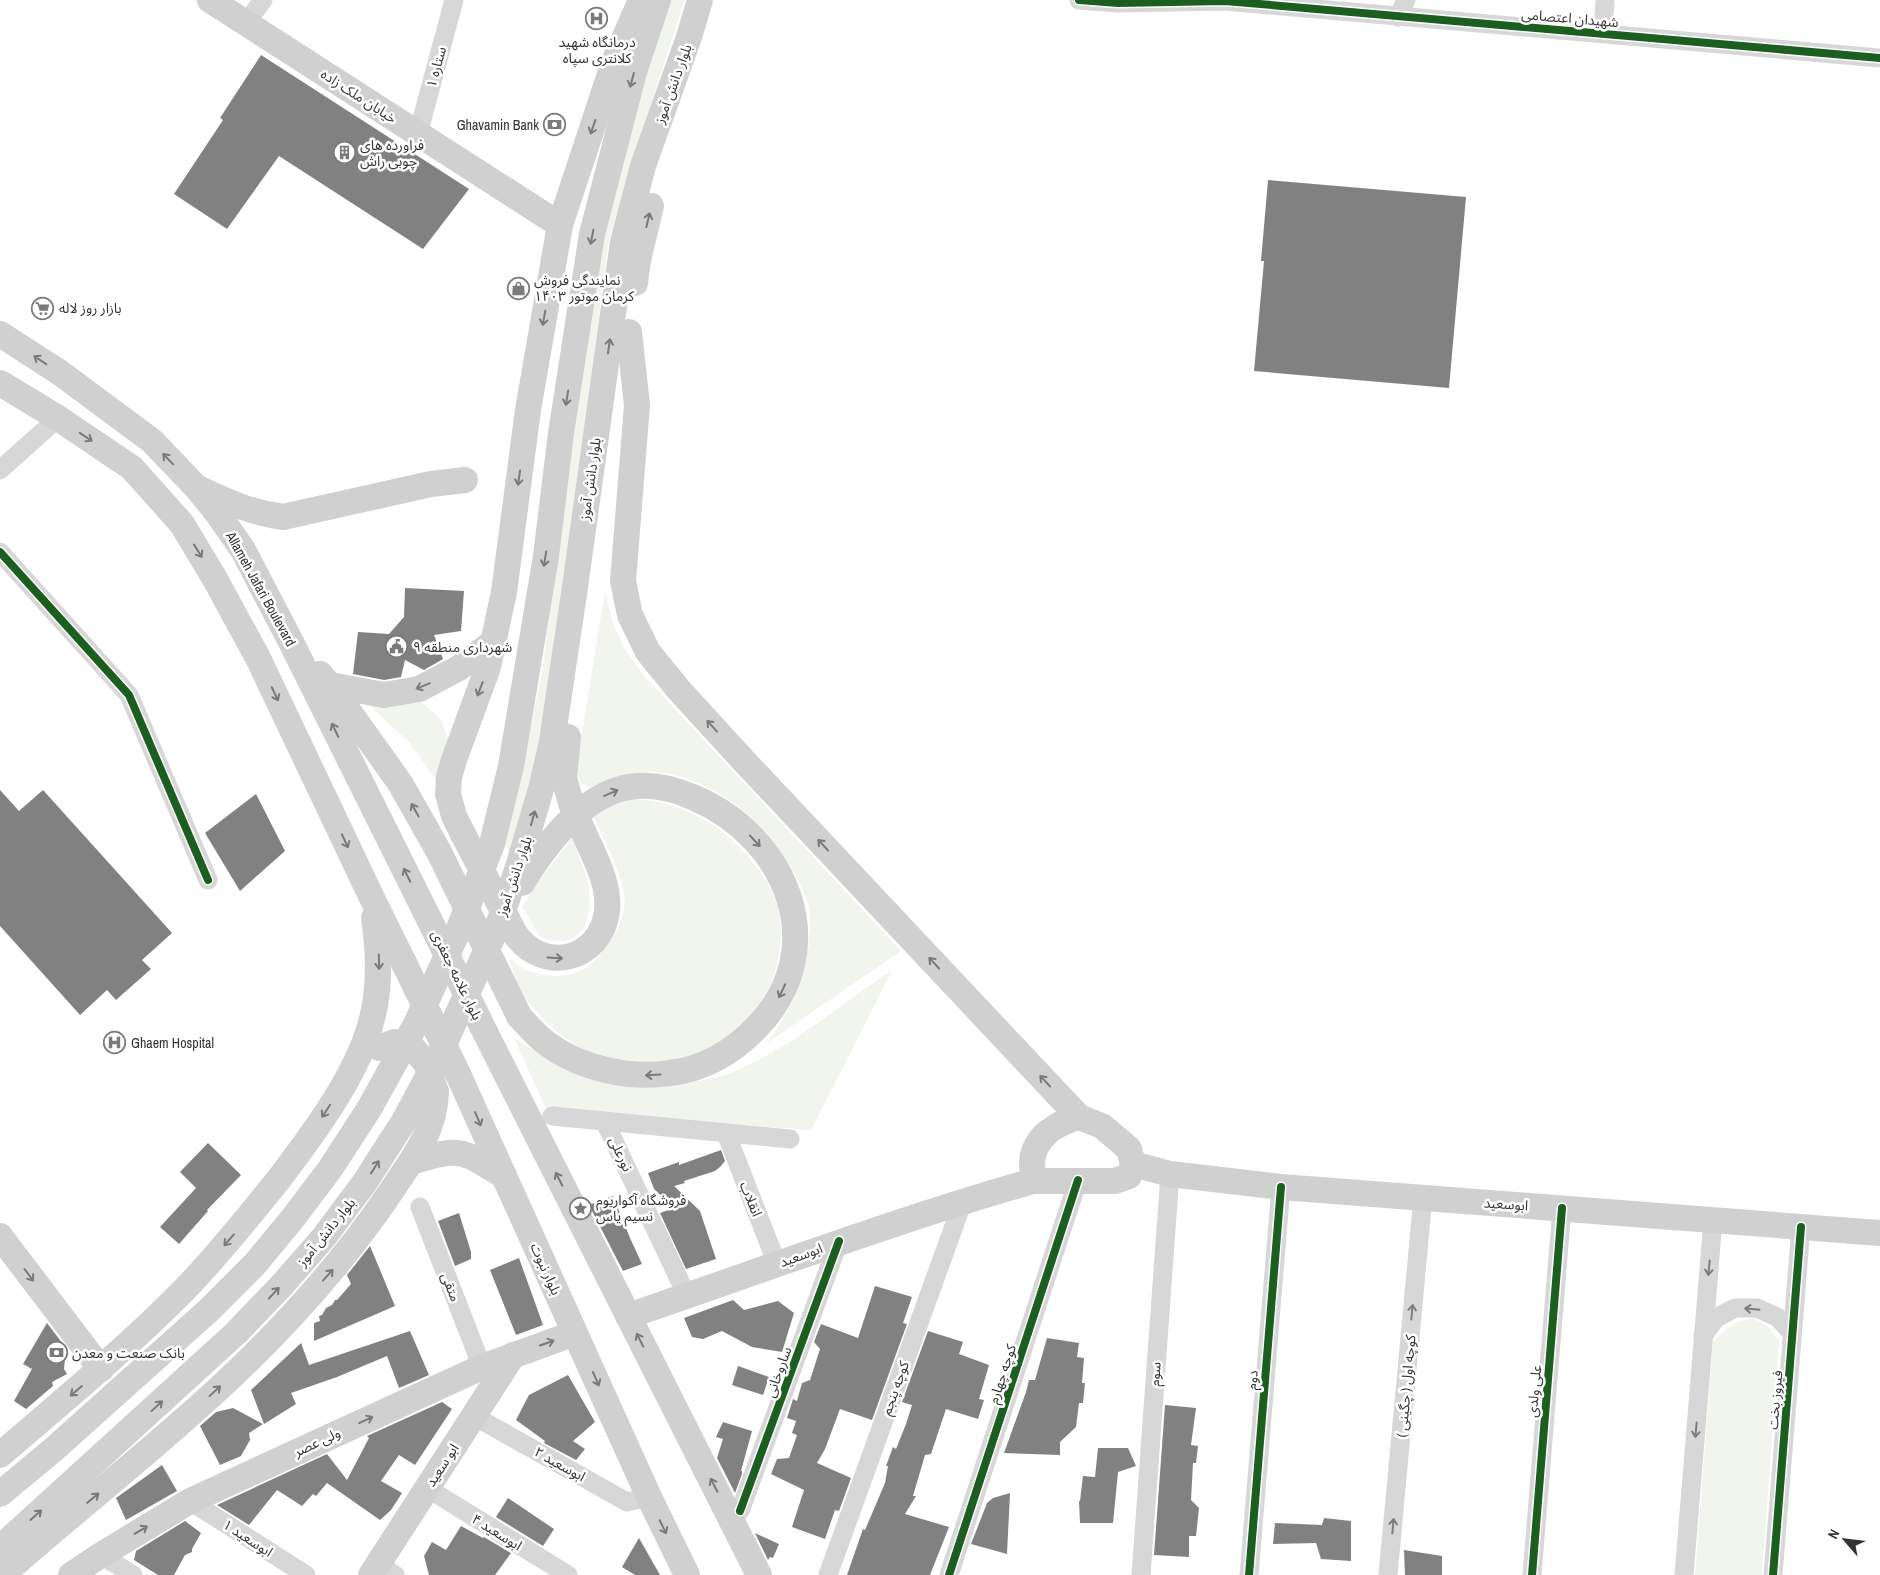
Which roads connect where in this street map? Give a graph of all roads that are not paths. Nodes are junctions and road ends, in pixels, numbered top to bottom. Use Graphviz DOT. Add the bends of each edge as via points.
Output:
graph roads {
  1 [pos="210,0"];
  2 [pos="263,0"];
  3 [pos="454,0"];
  4 [pos="642,0"];
  5 [pos="658,0"];
  6 [pos="700,0"];
  7 [pos="1079,0"];
  8 [pos="1605,0"];
  9 [pos="1225,1"];
  10 [pos="1402,8"];
  11 [pos="246,24"];
  12 [pos="1603,33"];
  13 [pos="689,37"];
  14 [pos="1880,58"];
  15 [pos="418,134"];
  16 [pos="560,225"];
  17 [pos="629,332"];
  18 [pos="0,334"];
  19 [pos="0,383"];
  20 [pos="58,418"];
  21 [pos="0,470"];
  22 [pos="465,480"];
  23 [pos="197,488"];
  24 [pos="0,552"];
  25 [pos="290,640"];
  26 [pos="493,642"];
  27 [pos="330,685"];
  28 [pos="208,880"];
  29 [pos="371,896"];
  30 [pos="429,919"];
  31 [pos="507,927"];
  32 [pos="353,1070"];
  33 [pos="552,1116"];
  34 [pos="1079,1117"];
  35 [pos="606,1122"];
  36 [pos="726,1133"];
  37 [pos="790,1139"];
  38 [pos="411,1162"];
  39 [pos="1133,1164"];
  40 [pos="1170,1174"];
  41 [pos="504,1176"];
  42 [pos="1078,1180"];
  43 [pos="1033,1181"];
  44 [pos="1281,1186"];
  45 [pos="1423,1197"];
  46 [pos="963,1201"];
  47 [pos="420,1207"];
  48 [pos="1562,1208"];
  49 [pos="1713,1220"];
  50 [pos="1801,1227"];
  51 [pos="1880,1233"];
  52 [pos="0,1236"];
  53 [pos="839,1242"];
  54 [pos="777,1264"];
  55 [pos="688,1296"];
  56 [pos="628,1316"];
  57 [pos="1792,1333"];
  58 [pos="575,1334"];
  59 [pos="1703,1336"];
  60 [pos="512,1355"];
  61 [pos="482,1367"];
  62 [pos="101,1370"];
  63 [pos="474,1416"];
  64 [pos="0,1455"];
  65 [pos="427,1488"];
  66 [pos="0,1494"];
  67 [pos="649,1497"];
  68 [pos="190,1501"];
  69 [pos="740,1511"];
  70 [pos="0,1548"];
  71 [pos="101,1554"];
  72 [pos="382,1571"];
  73 [pos="2,1575"];
  74 [pos="71,1575"];
  75 [pos="133,1575"];
  76 [pos="306,1575"];
  77 [pos="568,1575"];
  78 [pos="687,1575"];
  79 [pos="759,1575"];
  80 [pos="828,1575"];
  81 [pos="949,1575"];
  82 [pos="1141,1575"];
  83 [pos="1249,1575"];
  84 [pos="1388,1575"];
  85 [pos="1532,1575"];
  86 [pos="1684,1575"];
  87 [pos="1773,1575"];
  1 -- 11 [label="main road, خیابان ملک زاده"];
  2 -- 11 [label="street"];
  3 -- 15 [label="street, ستاره ۱"];
  4 -- 16 [label="main road, one-way" via="614,62"];
  5 -- 66 [label="main road, one-way" via="634,72 592,234 561,433 546,556 511,766 492,844 458,931 416,1024 369,1108 293,1218 255,1264 209,1310"];
  6 -- 13 [label="main road"];
  7 -- 9 [label="street, شهیدان اعتصامی" via="1118,3"];
  8 -- 12 [label="street"];
  9 -- 10 [label="street, شهیدان اعتصامی"];
  10 -- 12 [label="street, شهیدان اعتصامی"];
  11 -- 15 [label="main road, خیابان ملک زاده"];
  12 -- 14 [label="street, شهیدان اعتصامی"];
  17 -- 13 [label="main road, one-way" via="638,260"];
  31 -- 13 [label="main road, بلوار دانش آموز, one-way" via="552,741 623,242 643,166"];
  15 -- 16 [label="main road, خیابان ملک زاده"];
  16 -- 26 [label="main road, one-way" via="528,410 504,592"];
  31 -- 17 [label="main road, one-way, bridge" via="534,953 564,958 584,949 601,929 607,910 606,889 565,788 564,768"];
  34 -- 17 [label="main road, one-way" via="744,761 648,652 630,615 624,581 637,405"];
  23 -- 18 [label="main road, Allameh Jafari Boulevard, one-way" via="152,441 59,372"];
  19 -- 20 [label="main road"];
  20 -- 21 [label="street"];
  20 -- 29 [label="main road, one-way" via="132,468 182,524 258,658"];
  22 -- 23 [label="main road" via="431,484 283,517 240,507"];
  23 -- 25 [label="main road, Allameh Jafari Boulevard" via="243,550"];
  24 -- 28 [label="street" via="129,695"];
  25 -- 27 [label="main road"];
  30 -- 25 [label="main road, Allameh Jafari Boulevard, one-way"];
  26 -- 27 [label="main road, one-way" via="459,668 419,688 384,695"];
  26 -- 31 [label="main road, one-way, bridge" via="488,667 454,760 448,794 454,816"];
  31 -- 27 [label="main road, one-way, bridge" via="526,876 563,828 586,806 601,797 641,785 679,791 709,804 735,820 759,845 778,870 792,903 793,953 779,998 763,1020 742,1042 718,1058 688,1071 650,1076 621,1073 571,1058 549,1046 518,1016 439,852 400,783"];
  29 -- 32 [label="main road, one-way" via="378,943 377,992 367,1036"];
  29 -- 41 [label="main road, بلوار نبوت, one-way, bridge"];
  56 -- 30 [label="main road, بلوار علامه جعفری, one-way, bridge"];
  70 -- 31 [label="main road, بلوار دانش آموز, one-way" via="236,1333 324,1237 365,1182 404,1121"];
  32 -- 38 [label="main road, bridge" via="379,1048 395,1042 412,1047 426,1064 436,1092 436,1109 426,1137"];
  32 -- 62 [label="main road, one-way" via="302,1148 243,1223 187,1288"];
  33 -- 35 [label="street"];
  34 -- 39 [label="main road" via="1102,1126 1129,1149"];
  34 -- 43 [label="main road" via="1062,1122 1038,1145 1032,1161"];
  35 -- 36 [label="street"];
  35 -- 55 [label="street, نورعلی"];
  36 -- 37 [label="street"];
  36 -- 54 [label="street, انقلاب"];
  38 -- 41 [label="main road" via="440,1153 458,1152 472,1156"];
  73 -- 38 [label="main road, one-way" via="180,1424 273,1336 341,1260"];
  39 -- 40 [label="main road, ابوسعید"];
  39 -- 42 [label="main road, ابوسعید" via="1129,1176 1115,1181"];
  40 -- 44 [label="main road, ابوسعید"];
  40 -- 82 [label="street, سوم"];
  41 -- 58 [label="main road, بلوار نبوت"];
  42 -- 43 [label="main road, ابوسعید"];
  42 -- 81 [label="street, کوچه چهارم"];
  43 -- 46 [label="main road, ابوسعید"];
  44 -- 45 [label="main road, ابوسعید"];
  44 -- 83 [label="street, دوم"];
  45 -- 48 [label="main road, ابوسعید"];
  84 -- 45 [label="street, کوچه اول ( چگینی ), one-way"];
  46 -- 53 [label="main road, ابوسعید"];
  46 -- 80 [label="street, کوچه پنجم"];
  47 -- 61 [label="street, متقی"];
  48 -- 49 [label="main road, ابوسعید"];
  48 -- 85 [label="street, علی ولدی"];
  49 -- 50 [label="main road, ابوسعید"];
  49 -- 59 [label="street, one-way"];
  50 -- 51 [label="main road, ابوسعید"];
  50 -- 57 [label="street, فیروز بخت"];
  52 -- 62 [label="main road, one-way"];
  53 -- 54 [label="main road, ابوسعید"];
  53 -- 69 [label="street, ساروخانی"];
  54 -- 55 [label="main road, ابوسعید"];
  55 -- 56 [label="main road, ابوسعید"];
  79 -- 56 [label="main road, one-way"];
  57 -- 59 [label="street, one-way" via="1777,1317 1757,1308 1735,1308 1716,1318"];
  57 -- 87 [label="street, فیروز بخت"];
  60 -- 58 [label="main road, ولی عصر, one-way"];
  58 -- 67 [label="main road, بلوار نبوت, one-way"];
  59 -- 86 [label="street, one-way"];
  60 -- 61 [label="main road, ولی عصر"];
  60 -- 63 [label="main road, ابو سعید"];
  68 -- 61 [label="main road, ولی عصر, one-way"];
  62 -- 64 [label="main road, one-way"];
  63 -- 65 [label="main road, ابو سعید"];
  63 -- 67 [label="street, ابوسعید ۲" via="627,1502"];
  65 -- 72 [label="main road, ابو سعید"];
  65 -- 77 [label="street, ابوسعید ۴"];
  67 -- 78 [label="main road, بلوار نبوت, one-way"];
  71 -- 68 [label="main road, ولی عصر, one-way"];
  68 -- 76 [label="street, ابوسعید ۱"];
  71 -- 74 [label="main road, ولی عصر"];
  71 -- 75 [label="street"];
}
